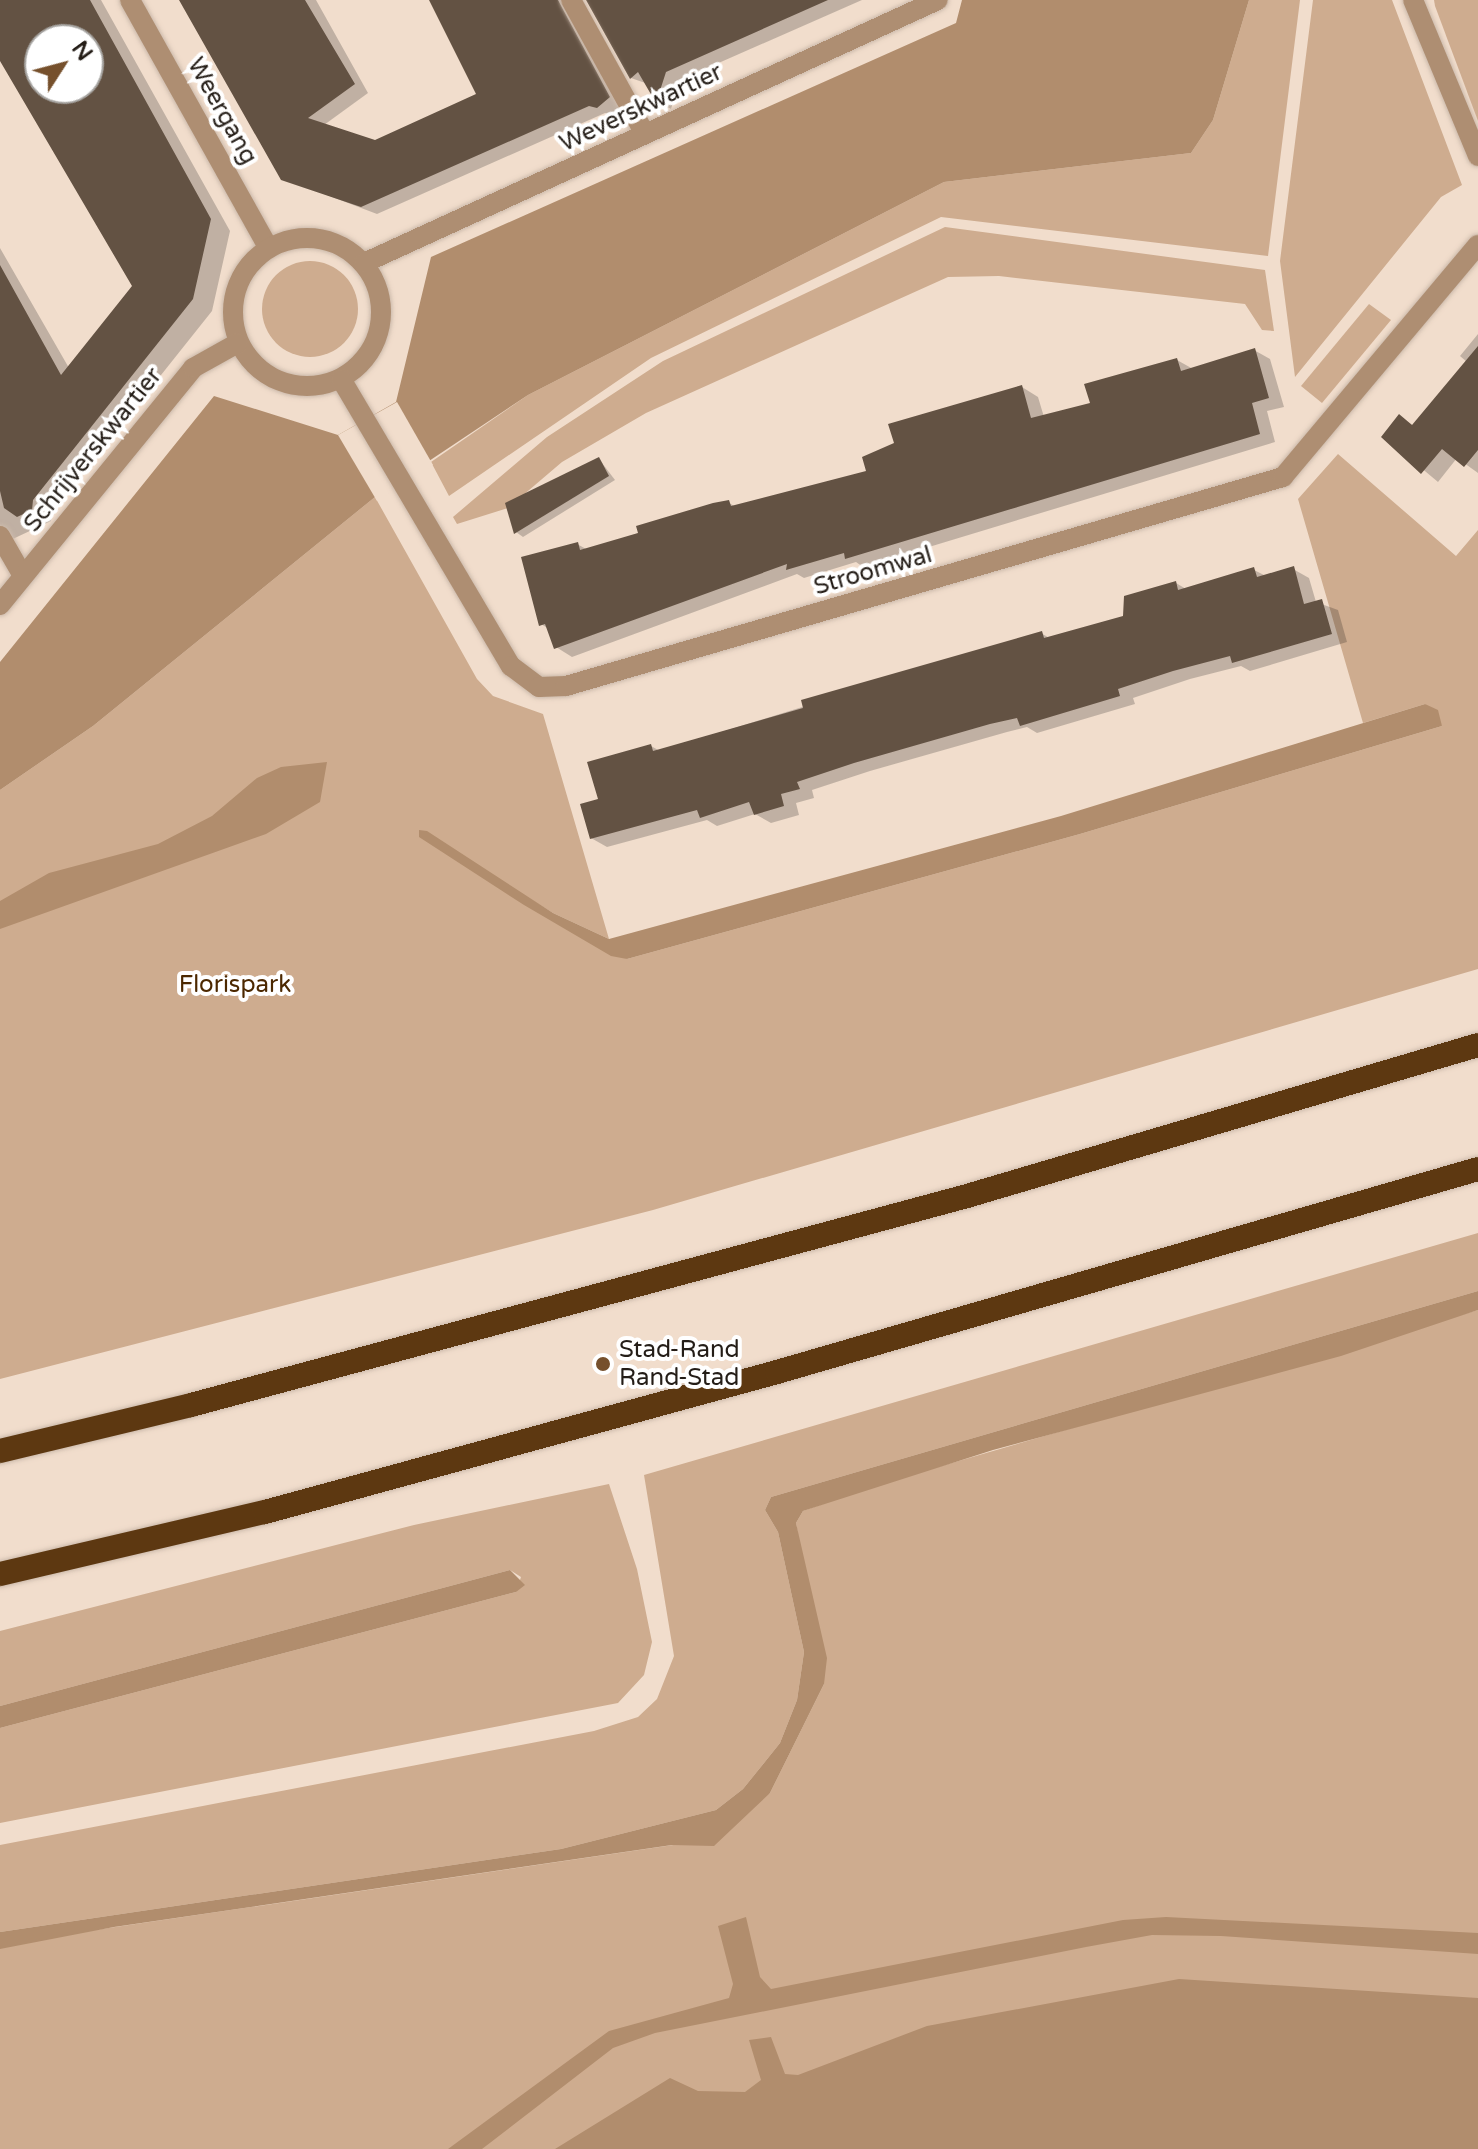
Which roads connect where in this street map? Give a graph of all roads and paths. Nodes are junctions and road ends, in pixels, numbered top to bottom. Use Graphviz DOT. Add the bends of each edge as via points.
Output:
graph roads {
  1 [pos="130,0"];
  2 [pos="571,0"];
  3 [pos="938,0"];
  4 [pos="1413,0"];
  5 [pos="645,134"];
  6 [pos="1478,156"];
  7 [pos="1478,245"];
  8 [pos="268,247"];
  9 [pos="364,263"];
  10 [pos="238,343"];
  11 [pos="341,379"];
  12 [pos="0,536"];
  13 [pos="23,576"];
  14 [pos="0,605"];
  15 [pos="1478,1045"];
  16 [pos="1478,1169"];
  17 [pos="0,1451"];
  18 [pos="0,1574"];
  1 -- 8 [label="street, Weergang"];
  2 -- 5 [label="street"];
  3 -- 5 [label="street, Weverskwartier"];
  4 -- 6 [label="street" via="1438,71"];
  5 -- 9 [label="street, Weverskwartier"];
  7 -- 11 [label="street, Stroomwal" via="1283,477 566,686 539,687 511,666"];
  8 -- 9 [label="street" via="320,238"];
  8 -- 10 [label="street" via="241,278 233,321"];
  9 -- 11 [label="street" via="377,283 380,323 367,355"];
  10 -- 11 [label="street" via="256,365 299,388"];
  10 -- 13 [label="street, Schrijverskwartier" via="193,368"];
  12 -- 13 [label="street"];
  13 -- 14 [label="street, Schrijverskwartier"];
  15 -- 17 [label="highway" via="952,1200 191,1405"];
  16 -- 18 [label="highway" via="761,1376 265,1512"];
}
